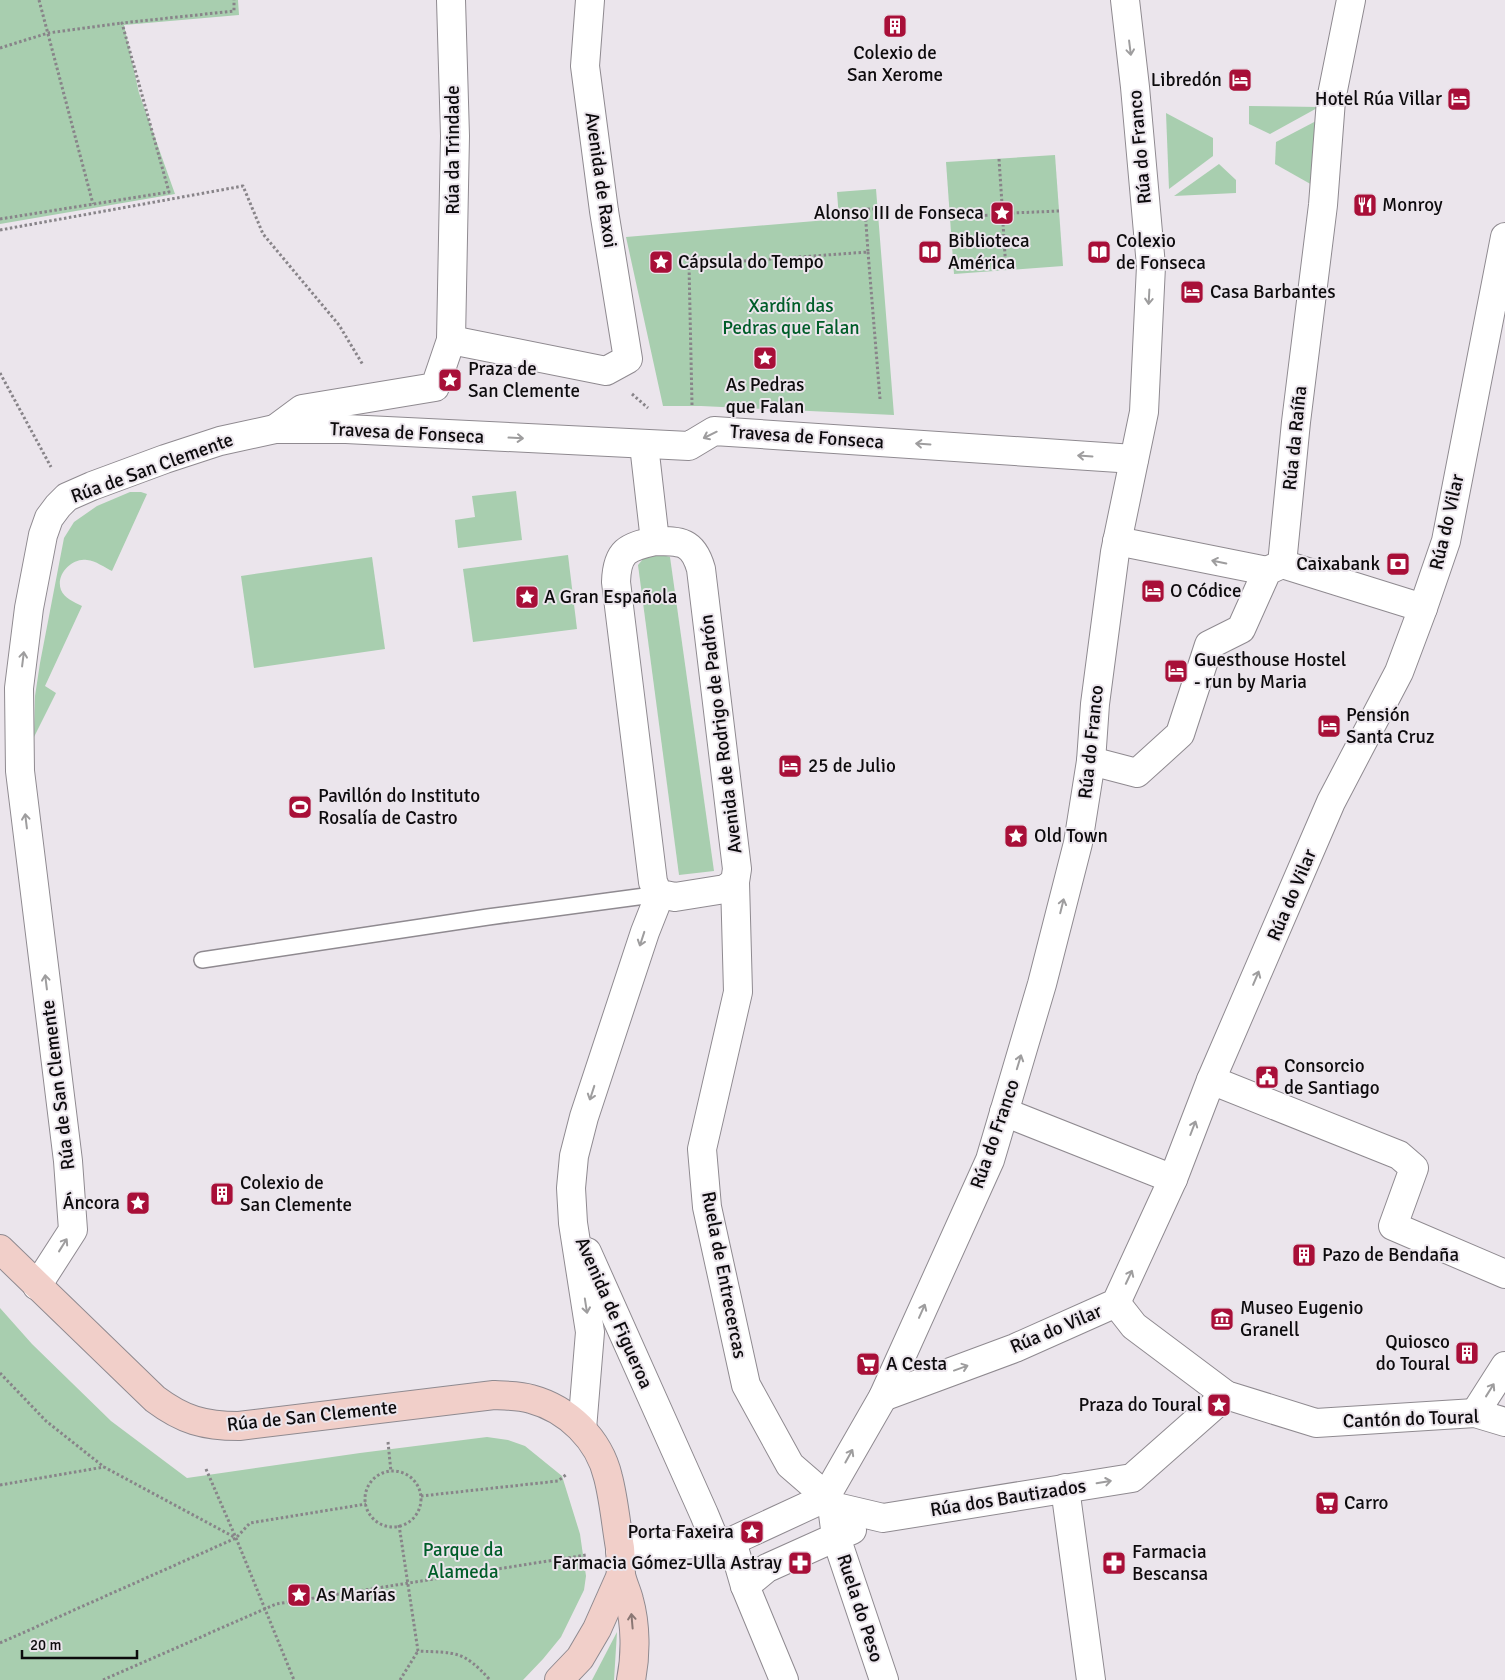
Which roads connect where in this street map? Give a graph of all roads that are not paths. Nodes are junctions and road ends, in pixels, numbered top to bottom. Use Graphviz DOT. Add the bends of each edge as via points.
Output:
graph roads {
  1 [pos="451,0"];
  2 [pos="590,0"];
  3 [pos="1124,0"];
  4 [pos="1351,0"];
  5 [pos="1505,237"];
  6 [pos="450,340"];
  7 [pos="275,429"];
  8 [pos="644,445"];
  9 [pos="1134,459"];
  10 [pos="1117,541"];
  11 [pos="655,542"];
  12 [pos="1274,568"];
  13 [pos="1423,608"];
  14 [pos="1091,761"];
  15 [pos="735,882"];
  16 [pos="660,894"];
  17 [pos="202,960"];
  18 [pos="1212,1080"];
  19 [pos="1004,1112"];
  20 [pos="1173,1179"];
  21 [pos="573,1223"];
  22 [pos="0,1250"];
  23 [pos="1505,1274"];
  24 [pos="37,1286"];
  25 [pos="1116,1304"];
  26 [pos="1505,1366"];
  27 [pos="1226,1395"];
  28 [pos="882,1397"];
  29 [pos="1475,1413"];
  30 [pos="1505,1422"];
  31 [pos="582,1429"];
  32 [pos="1065,1488"];
  33 [pos="829,1502"];
  34 [pos="884,1518"];
  35 [pos="836,1537"];
  36 [pos="724,1542"];
  37 [pos="621,1563"];
  38 [pos="745,1586"];
  39 [pos="577,1669"];
  40 [pos="636,1676"];
  41 [pos="559,1680"];
  42 [pos="784,1680"];
  43 [pos="884,1680"];
  44 [pos="1091,1680"];
  1 -- 6 [label="street, Rúa da Trindade" via="455,136"];
  2 -- 6 [label="street, Avenida de Raxoi" via="586,66 604,211 617,365"];
  3 -- 9 [label="street, Rúa do Franco, one-way" via="1151,266 1144,412"];
  4 -- 12 [label="street, Rúa da Raíña" via="1332,100 1323,205"];
  5 -- 13 [label="street, Rúa do Vilar" via="1446,542"];
  6 -- 7 [label="street" via="435,387 302,409"];
  7 -- 8 [label="street, Travesa de Fonseca, one-way" via="338,429"];
  24 -- 7 [label="street, Rúa de San Clemente, one-way" via="73,1230 20,771 19,688 29,608 43,535 49,518 67,497 193,450"];
  9 -- 8 [label="street, Travesa de Fonseca, one-way" via="714,431 690,446"];
  8 -- 11 [label="street"];
  9 -- 10 [label="street, Rúa do Franco"];
  12 -- 10 [label="street, one-way"];
  10 -- 14 [label="street, Rúa do Franco" via="1095,704"];
  11 -- 15 [label="street, Avenida de Rodrigo de Padrón" via="683,543 698,557 701,569 737,869"];
  11 -- 16 [label="street, Avenida de Rodrigo de Padrón" via="626,550 619,559 616,582 653,882"];
  12 -- 13 [label="street"];
  12 -- 14 [label="street, Rúa da Raíña" via="1241,629 1209,645 1180,734 1137,773"];
  18 -- 13 [label="street, Rúa do Vilar, one-way" via="1332,802 1399,672"];
  19 -- 14 [label="street, Rúa do Franco, one-way" via="1042,984 1078,844"];
  15 -- 16 [label="street" via="725,889 675,897"];
  15 -- 33 [label="street, Ruela de Entrecercas" via="738,992 702,1149 707,1207 746,1385 790,1465"];
  16 -- 17 [label="lane"];
  16 -- 21 [label="street, one-way" via="644,932 584,1117 571,1188"];
  20 -- 18 [label="street, Rúa do Vilar, one-way"];
  18 -- 23 [label="street" via="1399,1155 1414,1168 1393,1226"];
  19 -- 20 [label="street"];
  28 -- 19 [label="street, Rúa do Franco, one-way" via="990,1160"];
  25 -- 20 [label="street, Rúa do Vilar, one-way"];
  21 -- 31 [label="street, Avenida de Figueroa, one-way" via="590,1332"];
  21 -- 36 [label="street, Avenida de Figueroa" via="704,1514"];
  22 -- 24 [label="street"];
  24 -- 31 [label="street, Rúa de San Clemente" via="155,1399 176,1414 203,1424 239,1426 494,1395 530,1398 559,1410"];
  25 -- 27 [label="street" via="1134,1326"];
  28 -- 25 [label="street, Rúa do Vilar, one-way" via="1015,1348"];
  29 -- 26 [label="street, one-way"];
  27 -- 29 [label="street, Cantón do Toural" via="1316,1423"];
  32 -- 27 [label="street, Rúa dos Bautizados, one-way" via="1132,1478"];
  33 -- 28 [label="street, Rúa do Franco, one-way"];
  29 -- 30 [label="street, Cantón do Toural"];
  31 -- 37 [label="street" via="603,1460 608,1477"];
  32 -- 34 [label="street, Rúa dos Bautizados"];
  32 -- 44 [label="street"];
  33 -- 34 [label="street, Rúa dos Bautizados"];
  33 -- 35 [label="street"];
  33 -- 36 [label="street"];
  34 -- 35 [label="street, Rúa dos Bautizados"];
  35 -- 38 [label="street" via="767,1568"];
  35 -- 43 [label="street, Ruela do Peso"];
  36 -- 37 [label="street" via="657,1546"];
  36 -- 38 [label="street, Avenida de Figueroa"];
  37 -- 39 [label="street" via="597,1629"];
  40 -- 37 [label="street, one-way" via="630,1600"];
  38 -- 42 [label="street, Avenida de Figueroa"];
  39 -- 41 [label="street"];
}
